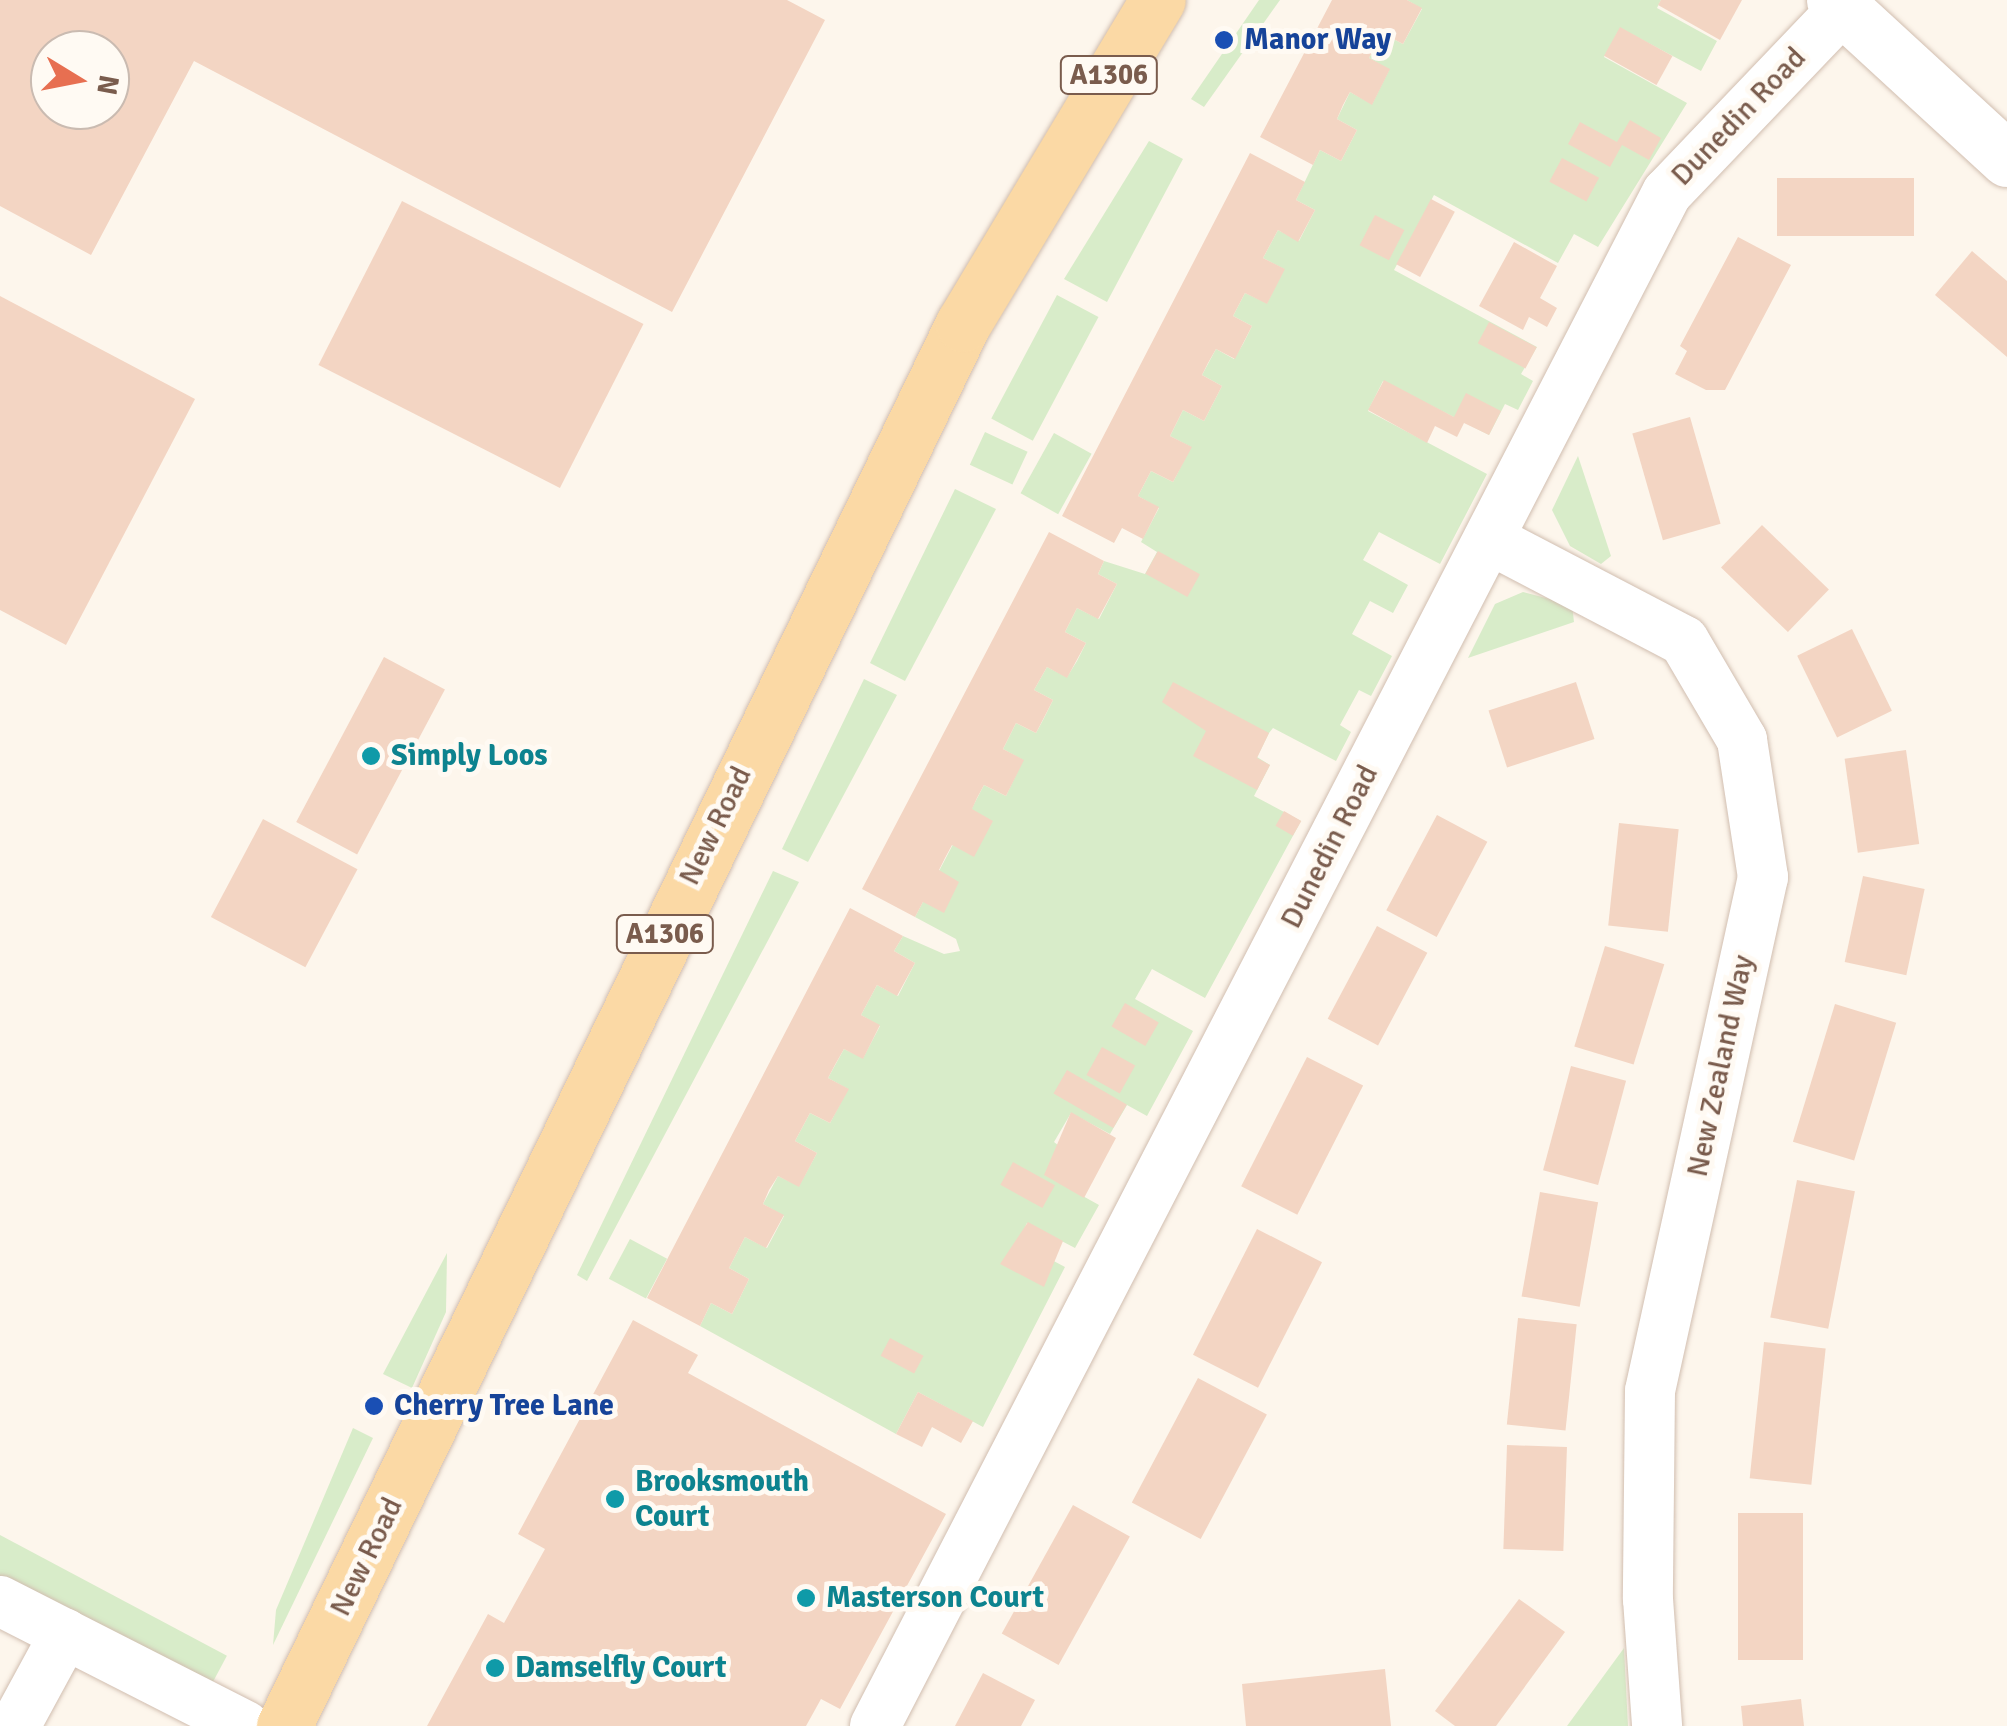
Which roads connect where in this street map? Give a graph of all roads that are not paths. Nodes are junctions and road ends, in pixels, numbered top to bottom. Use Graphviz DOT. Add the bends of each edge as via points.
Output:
graph roads {
  1 [pos="1158,0"];
  2 [pos="1838,4"];
  3 [pos="2007,159"];
  4 [pos="1488,539"];
  5 [pos="0,1601"];
  6 [pos="65,1634"];
  7 [pos="16,1726"];
  8 [pos="244,1726"];
  9 [pos="284,1726"];
  10 [pos="875,1726"];
  11 [pos="1657,1726"];
  1 -- 9 [label="main road, New Road / A1306" via="963,324"];
  2 -- 3 [label="street"];
  2 -- 4 [label="street, Dunedin Road" via="1666,193"];
  4 -- 10 [label="street, Dunedin Road"];
  4 -- 11 [label="street, New Zealand Way" via="1684,641 1742,740 1763,878 1650,1391 1648,1600"];
  5 -- 6 [label="street"];
  6 -- 7 [label="street"];
  6 -- 8 [label="street"];
}
